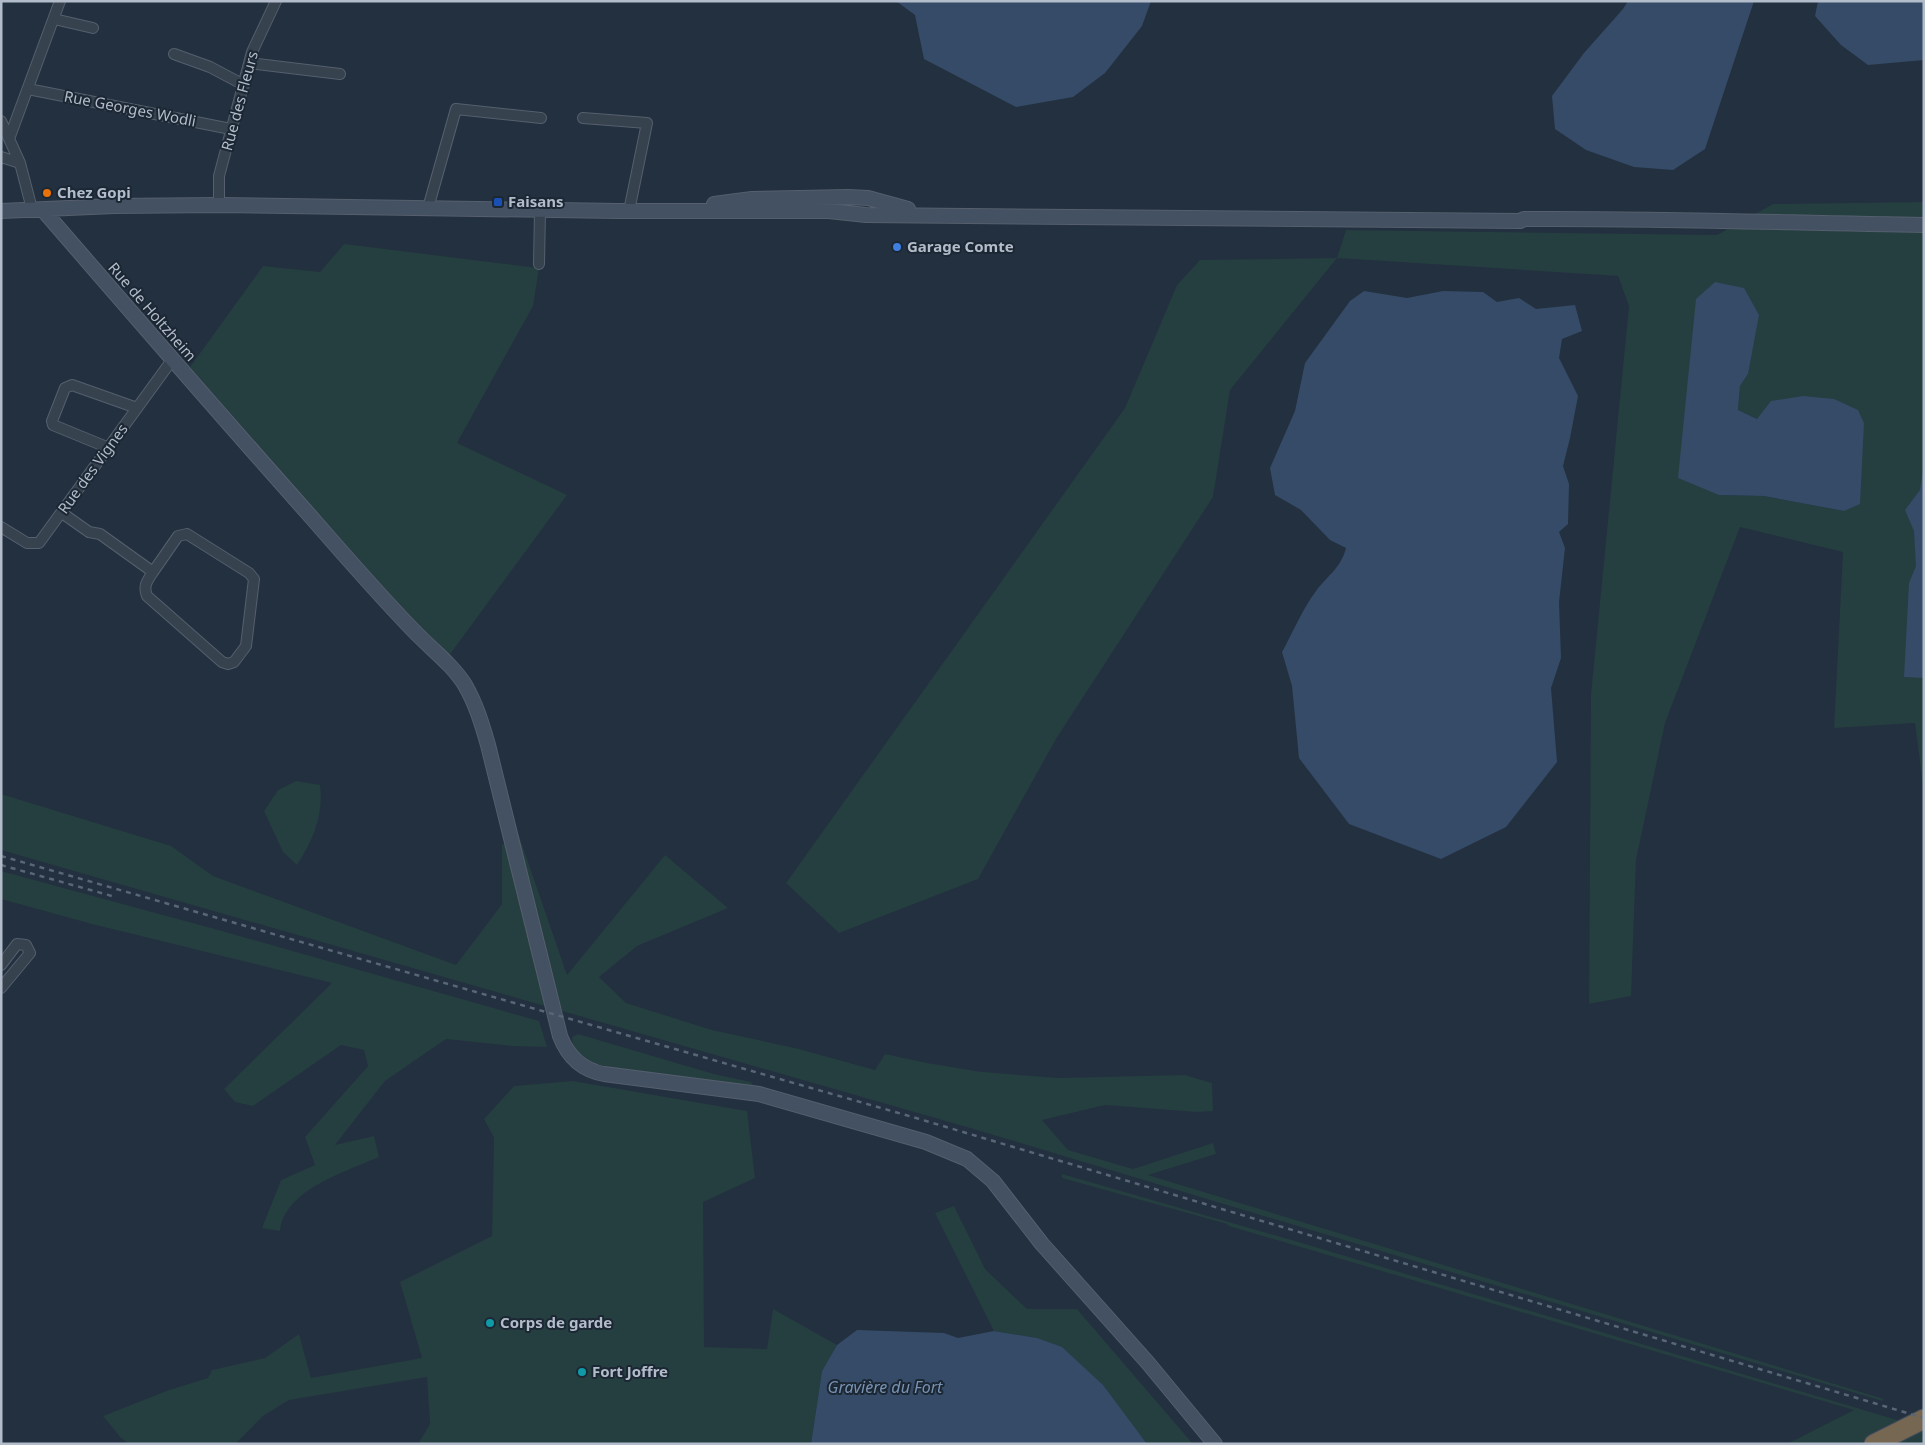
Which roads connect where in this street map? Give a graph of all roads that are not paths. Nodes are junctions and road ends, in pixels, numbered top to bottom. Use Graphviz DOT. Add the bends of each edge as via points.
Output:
graph roads {
  1 [pos="60,1"];
  2 [pos="276,1"];
  3 [pos="54,19"];
  4 [pos="93,28"];
  5 [pos="174,54"];
  6 [pos="249,63"];
  7 [pos="340,74"];
  8 [pos="244,85"];
  9 [pos="28,88"];
  10 [pos="1,114"];
  11 [pos="17,118"];
  12 [pos="541,118"];
  13 [pos="583,118"];
  14 [pos="1,121"];
  15 [pos="232,129"];
  16 [pos="9,139"];
  17 [pos="1,157"];
  18 [pos="20,163"];
  19 [pos="219,205"];
  20 [pos="428,208"];
  21 [pos="38,209"];
  22 [pos="540,210"];
  23 [pos="1,211"];
  24 [pos="631,211"];
  25 [pos="1924,225"];
  26 [pos="539,264"];
  27 [pos="172,360"];
  28 [pos="137,408"];
  29 [pos="109,448"];
  30 [pos="62,513"];
  31 [pos="1,527"];
  32 [pos="153,572"];
  33 [pos="1,965"];
  34 [pos="1,988"];
  35 [pos="1924,1420"];
  36 [pos="1924,1425"];
  37 [pos="1215,1444"];
  38 [pos="1874,1444"];
  39 [pos="1885,1444"];
  1 -- 3 [label="street"];
  2 -- 6 [label="street, Rue des Fleurs"];
  3 -- 4 [label="street"];
  3 -- 9 [label="street"];
  5 -- 8 [label="street" via="210,67"];
  6 -- 7 [label="street"];
  6 -- 8 [label="street, Rue des Fleurs"];
  8 -- 15 [label="street, Rue des Fleurs"];
  9 -- 11 [label="street"];
  9 -- 15 [label="street, Rue Georges Wodli"];
  10 -- 11 [label="street"];
  11 -- 16 [label="street"];
  12 -- 20 [label="street" via="456,109"];
  13 -- 24 [label="street" via="647,123"];
  14 -- 16 [label="street"];
  15 -- 19 [label="street, Rue des Fleurs" via="220,176"];
  16 -- 18 [label="street"];
  17 -- 18 [label="street"];
  18 -- 21 [label="street"];
  19 -- 20 [label="main road"];
  19 -- 21 [label="main road"];
  20 -- 22 [label="main road"];
  21 -- 23 [label="main road"];
  21 -- 27 [label="main road, Rue de Holtzheim"];
  22 -- 24 [label="main road"];
  22 -- 26 [label="street"];
  24 -- 25 [label="main road" via="821,204 868,198 936,214 1520,221 1683,229"];
  27 -- 28 [label="street, Rue des Vignes"];
  27 -- 37 [label="main road, Rue de Holtzheim" via="402,618 459,676 470,695 488,745 560,1036 570,1055 597,1073 774,1098 958,1154 986,1173 1042,1244"];
  28 -- 29 [label="street, Rue des Vignes"];
  28 -- 29 [label="street" via="72,385 65,388 53,425"];
  29 -- 30 [label="street, Rue des Vignes"];
  30 -- 31 [label="street, Rue des Vignes" via="39,543 27,543"];
  30 -- 32 [label="street" via="89,532 100,534"];
  32 -- 32 [label="street" via="145,585 147,596 222,662 234,662 246,646 254,579 249,573 187,534 178,536"];
  33 -- 34 [label="street" via="17,944 26,945 30,953"];
  35 -- 38 [label="highway"];
  36 -- 39 [label="highway"];
}
